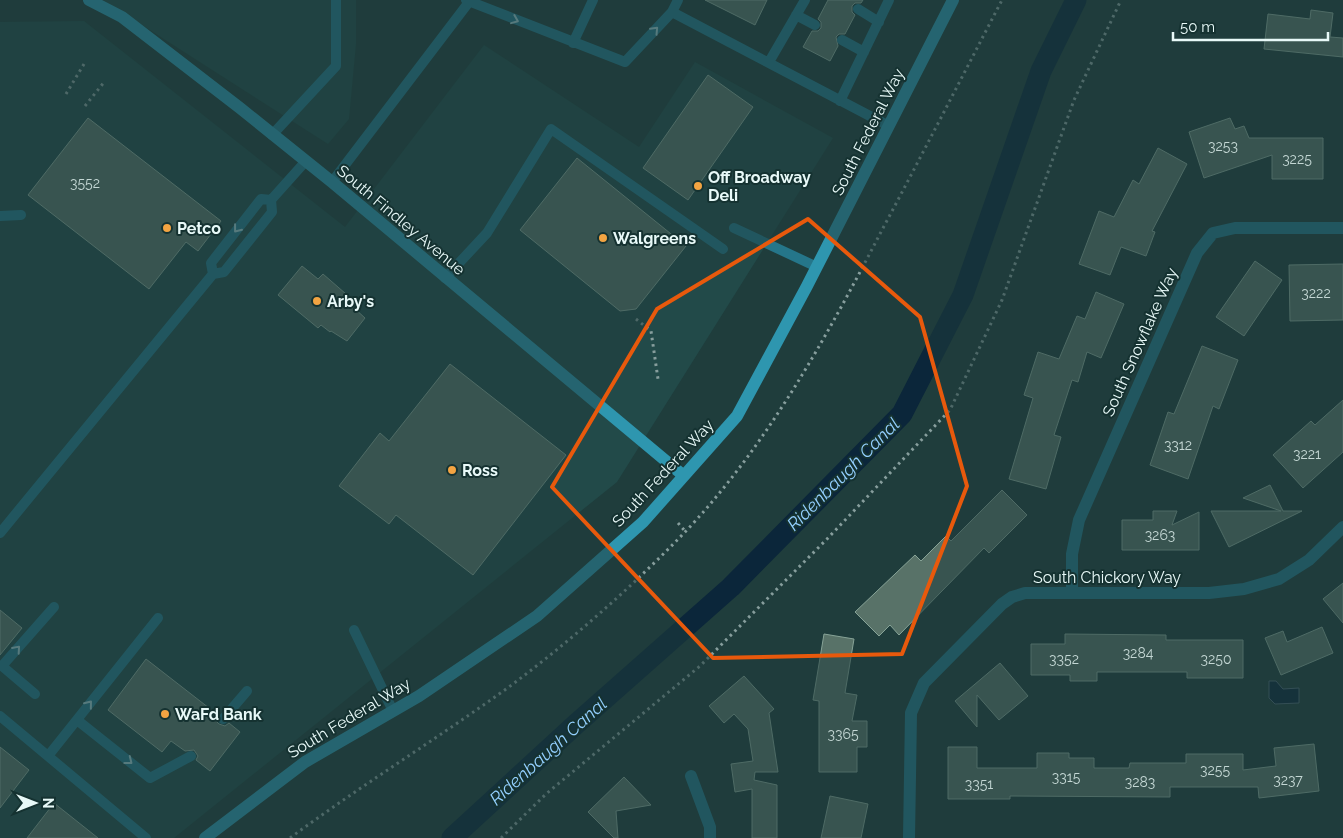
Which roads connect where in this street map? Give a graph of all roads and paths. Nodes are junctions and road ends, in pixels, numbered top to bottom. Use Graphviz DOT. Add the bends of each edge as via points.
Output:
graph roads {
  1 [pos="90,0"];
  2 [pos="336,0"];
  3 [pos="594,0"];
  4 [pos="678,0"];
  5 [pos="804,0"];
  6 [pos="889,0"];
  7 [pos="954,0"];
  8 [pos="1121,0"];
  9 [pos="468,1"];
  10 [pos="858,9"];
  11 [pos="672,12"];
  12 [pos="796,15"];
  13 [pos="879,22"];
  14 [pos="815,25"];
  15 [pos="842,40"];
  16 [pos="573,42"];
  17 [pos="864,52"];
  18 [pos="769,62"];
  19 [pos="84,64"];
  20 [pos="104,81"];
  21 [pos="66,94"];
  22 [pos="840,101"];
  23 [pos="85,106"];
  24 [pos="889,126"];
  25 [pos="272,135"];
  26 [pos="305,162"];
  27 [pos="332,182"];
  28 [pos="271,200"];
  29 [pos="0,216"];
  30 [pos="21,216"];
  31 [pos="734,228"];
  32 [pos="1343,228"];
  33 [pos="724,249"];
  34 [pos="817,267"];
  35 [pos="213,274"];
  36 [pos="445,278"];
  37 [pos="636,319"];
  38 [pos="658,380"];
  39 [pos="684,476"];
  40 [pos="678,524"];
  41 [pos="1343,527"];
  42 [pos="685,531"];
  43 [pos="0,534"];
  44 [pos="1072,592"];
  45 [pos="54,607"];
  46 [pos="158,618"];
  47 [pos="354,630"];
  48 [pos="247,692"];
  49 [pos="35,694"];
  50 [pos="392,711"];
  51 [pos="0,716"];
  52 [pos="223,719"];
  53 [pos="77,720"];
  54 [pos="48,756"];
  55 [pos="191,756"];
  56 [pos="691,776"];
  57 [pos="146,838"];
  58 [pos="205,838"];
  59 [pos="501,838"];
  60 [pos="710,838"];
  61 [pos="909,838"];
  1 -- 25 [label="main road, South Findley Avenue" via="122,16"];
  2 -- 25 [label="lane" via="336,66"];
  3 -- 16 [label="lane"];
  4 -- 11 [label="lane"];
  5 -- 12 [label="lane"];
  6 -- 13 [label="lane"];
  7 -- 24 [label="main road, South Federal Way"];
  8 -- 59 [label="path" via="1074,100 1002,300 950,410 700,666 546,794"];
  9 -- 16 [label="lane, one-way"];
  9 -- 27 [label="lane"];
  10 -- 13 [label="lane"];
  16 -- 11 [label="lane, one-way" via="625,62"];
  11 -- 18 [label="lane"];
  12 -- 14 [label="lane"];
  12 -- 18 [label="lane"];
  13 -- 17 [label="lane"];
  15 -- 17 [label="lane"];
  17 -- 22 [label="lane"];
  18 -- 22 [label="lane"];
  19 -- 21 [label="path"];
  20 -- 23 [label="path"];
  22 -- 24 [label="lane"];
  24 -- 34 [label="main road, South Federal Way"];
  25 -- 26 [label="main road, South Findley Avenue"];
  26 -- 27 [label="main road, South Findley Avenue"];
  26 -- 28 [label="lane"];
  27 -- 36 [label="main road, South Findley Avenue"];
  28 -- 35 [label="lane" via="272,212 224,272"];
  28 -- 35 [label="lane, one-way" via="261,199 211,263"];
  29 -- 30 [label="lane"];
  31 -- 34 [label="lane"];
  32 -- 44 [label="street, South Snowflake Way" via="1235,228 1213,233 1197,253 1080,520 1072,554"];
  33 -- 36 [label="lane" via="551,129 487,234"];
  34 -- 39 [label="main road, South Federal Way" via="736,416"];
  35 -- 43 [label="lane"];
  36 -- 39 [label="main road, South Findley Avenue"];
  37 -- 38 [label="path" via="651,331"];
  39 -- 50 [label="main road, South Federal Way" via="643,522 537,616"];
  40 -- 42 [label="path"];
  41 -- 44 [label="street, South Chickory Way" via="1309,560 1279,579 1244,589 1209,593"];
  44 -- 61 [label="street, South Chickory Way" via="1024,593 1012,597 924,683 911,713"];
  49 -- 45 [label="lane, one-way" via="2,666"];
  53 -- 46 [label="lane, one-way"];
  47 -- 50 [label="lane"];
  48 -- 52 [label="lane"];
  50 -- 58 [label="main road, South Federal Way" via="305,762"];
  51 -- 54 [label="lane"];
  53 -- 54 [label="lane"];
  53 -- 55 [label="lane, one-way" via="150,778"];
  54 -- 57 [label="lane"];
  56 -- 60 [label="street" via="710,827"];
}
